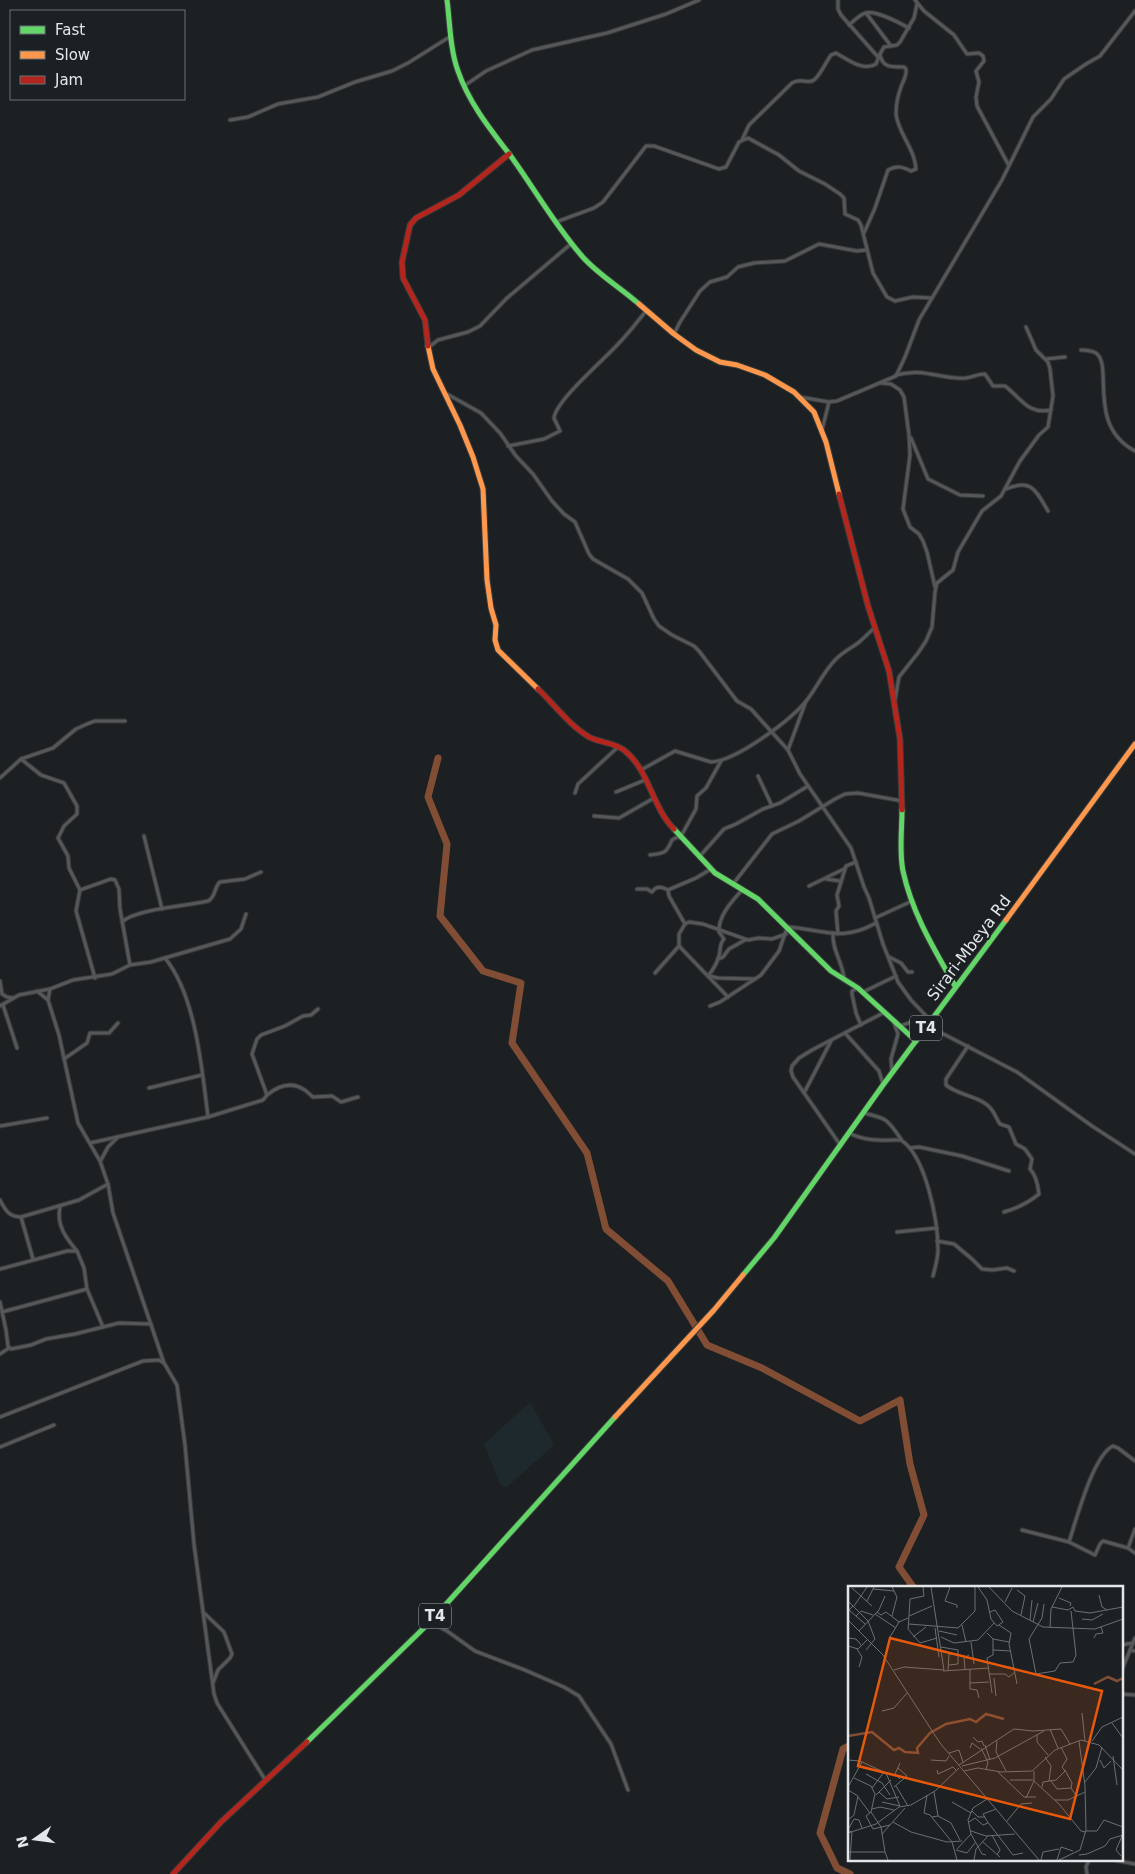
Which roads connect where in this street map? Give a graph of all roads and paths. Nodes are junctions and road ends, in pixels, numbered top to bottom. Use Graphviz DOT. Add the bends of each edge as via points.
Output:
graph roads {
  1 [pos="446,0"];
  2 [pos="699,0"];
  3 [pos="838,0"];
  4 [pos="915,0"];
  5 [pos="917,4"];
  6 [pos="1135,11"];
  7 [pos="865,13"];
  8 [pos="849,25"];
  9 [pos="909,28"];
  10 [pos="451,35"];
  11 [pos="891,46"];
  12 [pos="879,55"];
  13 [pos="464,86"];
  14 [pos="230,120"];
  15 [pos="742,140"];
  16 [pos="509,154"];
  17 [pos="1008,165"];
  18 [pos="555,222"];
  19 [pos="863,233"];
  20 [pos="572,243"];
  21 [pos="866,250"];
  22 [pos="932,298"];
  23 [pos="646,311"];
  24 [pos="1026,328"];
  25 [pos="674,334"];
  26 [pos="429,347"];
  27 [pos="1080,350"];
  28 [pos="1064,357"];
  29 [pos="1045,359"];
  30 [pos="896,376"];
  31 [pos="880,383"];
  32 [pos="446,394"];
  33 [pos="800,397"];
  34 [pos="829,402"];
  35 [pos="1051,410"];
  36 [pos="822,430"];
  37 [pos="909,435"];
  38 [pos="508,446"];
  39 [pos="1135,451"];
  40 [pos="1005,489"];
  41 [pos="982,496"];
  42 [pos="1048,511"];
  43 [pos="935,588"];
  44 [pos="876,627"];
  45 [pos="806,700"];
  46 [pos="894,706"];
  47 [pos="125,721"];
  48 [pos="772,731"];
  49 [pos="1135,744"];
  50 [pos="618,746"];
  51 [pos="788,750"];
  52 [pos="1132,751"];
  53 [pos="21,759"];
  54 [pos="721,761"];
  55 [pos="641,770"];
  56 [pos="758,776"];
  57 [pos="0,778"];
  58 [pos="646,780"];
  59 [pos="808,786"];
  60 [pos="616,792"];
  61 [pos="576,793"];
  62 [pos="654,798"];
  63 [pos="902,801"];
  64 [pos="772,806"];
  65 [pos="824,806"];
  66 [pos="594,816"];
  67 [pos="144,836"];
  68 [pos="680,837"];
  69 [pos="650,856"];
  70 [pos="700,856"];
  71 [pos="856,862"];
  72 [pos="711,869"];
  73 [pos="845,869"];
  74 [pos="261,872"];
  75 [pos="826,879"];
  76 [pos="840,881"];
  77 [pos="733,884"];
  78 [pos="809,886"];
  79 [pos="637,889"];
  80 [pos="80,890"];
  81 [pos="668,890"];
  82 [pos="743,890"];
  83 [pos="912,901"];
  84 [pos="162,909"];
  85 [pos="246,914"];
  86 [pos="875,918"];
  87 [pos="122,922"];
  88 [pos="876,923"];
  89 [pos="685,924"];
  90 [pos="786,929"];
  91 [pos="719,930"];
  92 [pos="833,933"];
  93 [pos="838,934"];
  94 [pos="746,940"];
  95 [pos="679,946"];
  96 [pos="889,957"];
  97 [pos="165,958"];
  98 [pos="717,960"];
  99 [pos="130,965"];
  100 [pos="912,972"];
  101 [pos="655,973"];
  102 [pos="708,976"];
  103 [pos="896,976"];
  104 [pos="95,978"];
  105 [pos="756,979"];
  106 [pos="844,980"];
  107 [pos="0,981"];
  108 [pos="955,986"];
  109 [pos="858,988"];
  110 [pos="50,989"];
  111 [pos="37,991"];
  112 [pos="862,992"];
  113 [pos="728,997"];
  114 [pos="13,998"];
  115 [pos="48,1000"];
  116 [pos="2,1005"];
  117 [pos="710,1006"];
  118 [pos="318,1009"];
  119 [pos="883,1013"];
  120 [pos="894,1022"];
  121 [pos="118,1023"];
  122 [pos="929,1023"];
  123 [pos="860,1025"];
  124 [pos="900,1026"];
  125 [pos="845,1033"];
  126 [pos="831,1041"];
  127 [pos="916,1041"];
  128 [pos="968,1046"];
  129 [pos="17,1048"];
  130 [pos="64,1059"];
  131 [pos="892,1073"];
  132 [pos="202,1075"];
  133 [pos="883,1085"];
  134 [pos="149,1088"];
  135 [pos="804,1094"];
  136 [pos="268,1095"];
  137 [pos="358,1097"];
  138 [pos="863,1113"];
  139 [pos="208,1117"];
  140 [pos="47,1118"];
  141 [pos="0,1126"];
  142 [pos="849,1133"];
  143 [pos="119,1136"];
  144 [pos="901,1140"];
  145 [pos="90,1143"];
  146 [pos="841,1146"];
  147 [pos="910,1148"];
  148 [pos="1135,1154"];
  149 [pos="100,1160"];
  150 [pos="1009,1171"];
  151 [pos="108,1184"];
  152 [pos="0,1200"];
  153 [pos="60,1207"];
  154 [pos="1004,1212"];
  155 [pos="21,1217"];
  156 [pos="937,1228"];
  157 [pos="897,1232"];
  158 [pos="937,1241"];
  159 [pos="77,1251"];
  160 [pos="33,1259"];
  161 [pos="0,1269"];
  162 [pos="1014,1271"];
  163 [pos="933,1276"];
  164 [pos="87,1289"];
  165 [pos="0,1302"];
  166 [pos="2,1312"];
  167 [pos="151,1324"];
  168 [pos="103,1327"];
  169 [pos="9,1348"];
  170 [pos="0,1354"];
  171 [pos="164,1363"];
  172 [pos="0,1417"];
  173 [pos="54,1425"];
  174 [pos="0,1447"];
  175 [pos="1135,1461"];
  176 [pos="1135,1528"];
  177 [pos="1022,1530"];
  178 [pos="1069,1542"];
  179 [pos="1128,1548"];
  180 [pos="1135,1553"];
  181 [pos="202,1612"];
  182 [pos="430,1622"];
  183 [pos="1135,1638"];
  184 [pos="1133,1643"];
  185 [pos="1122,1645"];
  186 [pos="1130,1650"];
  187 [pos="1135,1651"];
  188 [pos="1122,1670"];
  189 [pos="213,1684"];
  190 [pos="1122,1694"];
  191 [pos="1135,1695"];
  192 [pos="266,1780"];
  193 [pos="628,1790"];
  194 [pos="1122,1862"];
  195 [pos="1135,1864"];
  196 [pos="173,1874"];
  1 -- 10 [label="main road"];
  2 -- 13 [label="street" via="607,33 532,50 486,71"];
  3 -- 8 [label="street" via="839,11"];
  4 -- 5 [label="street"];
  5 -- 9 [label="street"];
  5 -- 17 [label="street" via="954,35 967,54 983,56 984,61 976,71 979,82 976,102"];
  6 -- 17 [label="street" via="1100,56 1064,79 1051,99 1036,112"];
  7 -- 8 [label="street"];
  7 -- 9 [label="street"];
  7 -- 11 [label="street"];
  8 -- 12 [label="street"];
  9 -- 11 [label="street" via="900,42"];
  10 -- 13 [label="main road" via="454,58"];
  10 -- 14 [label="street" via="392,71 318,97 278,104 248,117"];
  11 -- 12 [label="street" via="882,48"];
  12 -- 15 [label="street" via="876,64 870,67 850,62 836,53 831,54 816,79 792,83 749,125"];
  12 -- 19 [label="street" via="887,66 906,69 896,113 916,168 911,171 899,167 888,170"];
  13 -- 16 [label="main road" via="486,124"];
  15 -- 18 [label="street" via="726,168 719,169 646,146 603,202"];
  15 -- 19 [label="street" via="748,138 760,144 840,194 844,198 845,214 858,220"];
  16 -- 18 [label="main road"];
  16 -- 26 [label="main road" via="459,195 416,218 408,227 402,262 403,278 425,320"];
  17 -- 22 [label="street"];
  18 -- 20 [label="main road"];
  19 -- 21 [label="street"];
  20 -- 23 [label="main road" via="590,265"];
  20 -- 26 [label="street" via="507,298 480,326 438,340"];
  21 -- 22 [label="street" via="873,273 891,300"];
  21 -- 25 [label="street" via="819,244 785,261 738,267 700,291"];
  22 -- 30 [label="street" via="916,326"];
  23 -- 25 [label="main road"];
  23 -- 38 [label="street" via="556,409 554,418 560,431 544,439"];
  24 -- 29 [label="street" via="1036,350"];
  25 -- 33 [label="main road" via="705,356 765,375"];
  26 -- 32 [label="main road" via="433,369"];
  27 -- 39 [label="street" via="1099,357 1109,424 1119,440"];
  28 -- 29 [label="street"];
  29 -- 35 [label="street" via="1053,389"];
  30 -- 31 [label="street"];
  30 -- 35 [label="street" via="915,371 966,378 985,374 993,386 1006,386 1027,407"];
  31 -- 34 [label="street"];
  31 -- 37 [label="street" via="891,384 902,393"];
  32 -- 38 [label="street" via="482,413"];
  32 -- 50 [label="main road" via="483,489 486,580 498,650 558,708 572,726 597,741"];
  33 -- 34 [label="street"];
  33 -- 36 [label="main road" via="814,412"];
  34 -- 36 [label="street"];
  35 -- 40 [label="street" via="1047,429 1027,451"];
  36 -- 44 [label="main road"];
  37 -- 41 [label="street" via="928,479 960,496"];
  37 -- 43 [label="street" via="910,455 903,509 928,553"];
  38 -- 48 [label="street" via="558,507 579,527 589,554 636,586 659,626 699,651 737,701 752,709"];
  40 -- 42 [label="street" via="1019,484 1030,486"];
  40 -- 43 [label="street" via="982,511 958,552 953,570"];
  43 -- 46 [label="street" via="932,627 926,641 899,677"];
  44 -- 45 [label="street" via="834,662"];
  44 -- 46 [label="main road" via="889,671"];
  45 -- 48 [label="street"];
  45 -- 51 [label="street"];
  46 -- 63 [label="main road" via="900,739"];
  47 -- 53 [label="street" via="95,721 76,729 53,748"];
  48 -- 51 [label="street"];
  48 -- 54 [label="street"];
  49 -- 52 [label="main road, Sirari-Mbeya Rd / T4"];
  50 -- 55 [label="main road"];
  50 -- 61 [label="street" via="578,784"];
  51 -- 59 [label="street"];
  52 -- 108 [label="main road, Sirari-Mbeya Rd / T4"];
  53 -- 57 [label="street"];
  53 -- 80 [label="street" via="41,775 64,783 77,806 77,814 64,826 58,838"];
  54 -- 55 [label="street" via="711,762 675,751"];
  54 -- 68 [label="street" via="706,788 697,796 696,809"];
  55 -- 58 [label="main road"];
  56 -- 64 [label="street"];
  58 -- 60 [label="street"];
  58 -- 62 [label="main road"];
  59 -- 64 [label="street"];
  59 -- 65 [label="street"];
  62 -- 66 [label="street" via="619,818"];
  62 -- 68 [label="main road" via="664,819"];
  63 -- 65 [label="street" via="854,793"];
  63 -- 83 [label="main road" via="901,850"];
  64 -- 70 [label="street" via="724,829"];
  65 -- 71 [label="street" via="851,848"];
  65 -- 77 [label="street" via="772,834"];
  67 -- 84 [label="street"];
  68 -- 69 [label="street" via="672,840 665,852"];
  68 -- 70 [label="main road"];
  70 -- 72 [label="main road"];
  71 -- 73 [label="street"];
  71 -- 86 [label="street"];
  72 -- 77 [label="main road"];
  72 -- 81 [label="street"];
  73 -- 75 [label="street"];
  73 -- 76 [label="street"];
  74 -- 84 [label="street" via="220,882 208,901"];
  75 -- 76 [label="street"];
  75 -- 78 [label="street"];
  76 -- 93 [label="street" via="836,912"];
  77 -- 82 [label="main road"];
  79 -- 81 [label="street" via="652,892 660,886"];
  80 -- 87 [label="street" via="115,880"];
  80 -- 104 [label="street" via="76,911"];
  81 -- 89 [label="street"];
  82 -- 90 [label="main road" via="758,899"];
  82 -- 91 [label="street" via="729,906"];
  83 -- 86 [label="street"];
  83 -- 108 [label="main road" via="927,938"];
  84 -- 87 [label="street"];
  85 -- 97 [label="street" via="241,929 230,938"];
  86 -- 88 [label="street"];
  87 -- 99 [label="street"];
  88 -- 93 [label="street" via="849,934"];
  88 -- 96 [label="street"];
  89 -- 91 [label="street" via="703,924"];
  89 -- 95 [label="street" via="679,934"];
  90 -- 92 [label="street"];
  90 -- 94 [label="street" via="767,940"];
  90 -- 105 [label="street" via="779,951"];
  90 -- 106 [label="main road"];
  91 -- 94 [label="street"];
  91 -- 98 [label="street" via="724,939"];
  92 -- 93 [label="street"];
  92 -- 106 [label="street" via="832,945 841,963"];
  94 -- 98 [label="street"];
  95 -- 101 [label="street"];
  95 -- 102 [label="street"];
  96 -- 100 [label="street"];
  96 -- 103 [label="street"];
  97 -- 99 [label="street"];
  97 -- 132 [label="street" via="186,998"];
  98 -- 102 [label="street"];
  99 -- 104 [label="street"];
  102 -- 105 [label="street"];
  102 -- 113 [label="street"];
  103 -- 112 [label="street"];
  103 -- 122 [label="street"];
  104 -- 110 [label="street" via="73,980"];
  105 -- 113 [label="street"];
  106 -- 109 [label="main road"];
  107 -- 114 [label="street" via="2,994"];
  108 -- 122 [label="main road, Sirari-Mbeya Rd / T4"];
  109 -- 112 [label="main road"];
  109 -- 123 [label="street" via="852,991 852,996"];
  110 -- 111 [label="street"];
  110 -- 115 [label="street"];
  111 -- 114 [label="street"];
  111 -- 115 [label="street"];
  112 -- 119 [label="main road"];
  113 -- 117 [label="street"];
  114 -- 116 [label="street"];
  115 -- 130 [label="street"];
  116 -- 129 [label="street"];
  118 -- 136 [label="street" via="257,1039 252,1054"];
  119 -- 120 [label="main road"];
  119 -- 123 [label="street"];
  120 -- 124 [label="main road"];
  120 -- 131 [label="street" via="898,1034 891,1059"];
  121 -- 130 [label="street" via="109,1032 90,1034 88,1043"];
  122 -- 124 [label="street" via="914,1021"];
  122 -- 127 [label="main road, Sirari-Mbeya Rd / T4"];
  122 -- 128 [label="street"];
  123 -- 125 [label="street"];
  124 -- 127 [label="main road"];
  125 -- 126 [label="street"];
  125 -- 133 [label="street" via="879,1071"];
  126 -- 135 [label="street"];
  126 -- 135 [label="street" via="799,1058 792,1066 793,1077"];
  127 -- 131 [label="main road, Sirari-Mbeya Rd / T4"];
  128 -- 148 [label="street" via="1017,1072"];
  128 -- 154 [label="street" via="946,1079 946,1085 992,1109 1000,1124 1009,1127 1016,1144 1025,1149 1032,1159 1030,1169 1039,1189 1039,1194 1031,1201"];
  130 -- 145 [label="street" via="78,1123"];
  131 -- 133 [label="main road, Sirari-Mbeya Rd / T4"];
  132 -- 134 [label="street"];
  132 -- 139 [label="street"];
  133 -- 138 [label="main road, Sirari-Mbeya Rd / T4"];
  135 -- 146 [label="street"];
  136 -- 137 [label="street" via="289,1084 304,1089 313,1097 332,1096 341,1102"];
  136 -- 139 [label="street" via="263,1100"];
  138 -- 142 [label="main road, Sirari-Mbeya Rd / T4"];
  138 -- 144 [label="street" via="888,1120"];
  139 -- 143 [label="street"];
  140 -- 141 [label="street"];
  142 -- 144 [label="street" via="867,1140"];
  142 -- 146 [label="main road, Sirari-Mbeya Rd / T4"];
  143 -- 145 [label="street"];
  143 -- 149 [label="street"];
  144 -- 147 [label="street"];
  145 -- 149 [label="street"];
  146 -- 182 [label="main road, Sirari-Mbeya Rd / T4" via="774,1238 714,1310"];
  147 -- 150 [label="street" via="962,1156"];
  147 -- 156 [label="street" via="934,1205"];
  149 -- 151 [label="street"];
  151 -- 153 [label="street"];
  151 -- 167 [label="street" via="113,1212"];
  152 -- 155 [label="street" via="11,1216"];
  153 -- 155 [label="street"];
  153 -- 159 [label="street" via="62,1230"];
  155 -- 160 [label="street"];
  156 -- 157 [label="street"];
  156 -- 158 [label="street"];
  158 -- 162 [label="street" via="954,1244 982,1269 1007,1268"];
  158 -- 163 [label="street"];
  159 -- 160 [label="street"];
  159 -- 164 [label="street"];
  160 -- 161 [label="street"];
  164 -- 166 [label="street"];
  164 -- 168 [label="street"];
  165 -- 166 [label="street"];
  166 -- 169 [label="street"];
  167 -- 168 [label="street"];
  167 -- 171 [label="street"];
  168 -- 169 [label="street"];
  169 -- 170 [label="street"];
  171 -- 172 [label="street" via="159,1360 143,1361"];
  171 -- 181 [label="street" via="177,1385 180,1404"];
  173 -- 174 [label="street"];
  175 -- 178 [label="street" via="1118,1448 1107,1448 1085,1492"];
  176 -- 179 [label="street"];
  177 -- 178 [label="street"];
  178 -- 179 [label="street" via="1095,1555 1103,1541"];
  179 -- 180 [label="street"];
  181 -- 189 [label="street"];
  181 -- 189 [label="street" via="224,1632 232,1654 218,1670"];
  182 -- 192 [label="main road, T4"];
  182 -- 193 [label="street" via="475,1651 579,1696 611,1744"];
  183 -- 184 [label="street"];
  184 -- 185 [label="street"];
  184 -- 186 [label="street"];
  186 -- 187 [label="street"];
  186 -- 188 [label="street"];
  189 -- 192 [label="street" via="217,1703"];
  190 -- 191 [label="street"];
  192 -- 196 [label="main road, T4"];
  194 -- 195 [label="street"];
}
